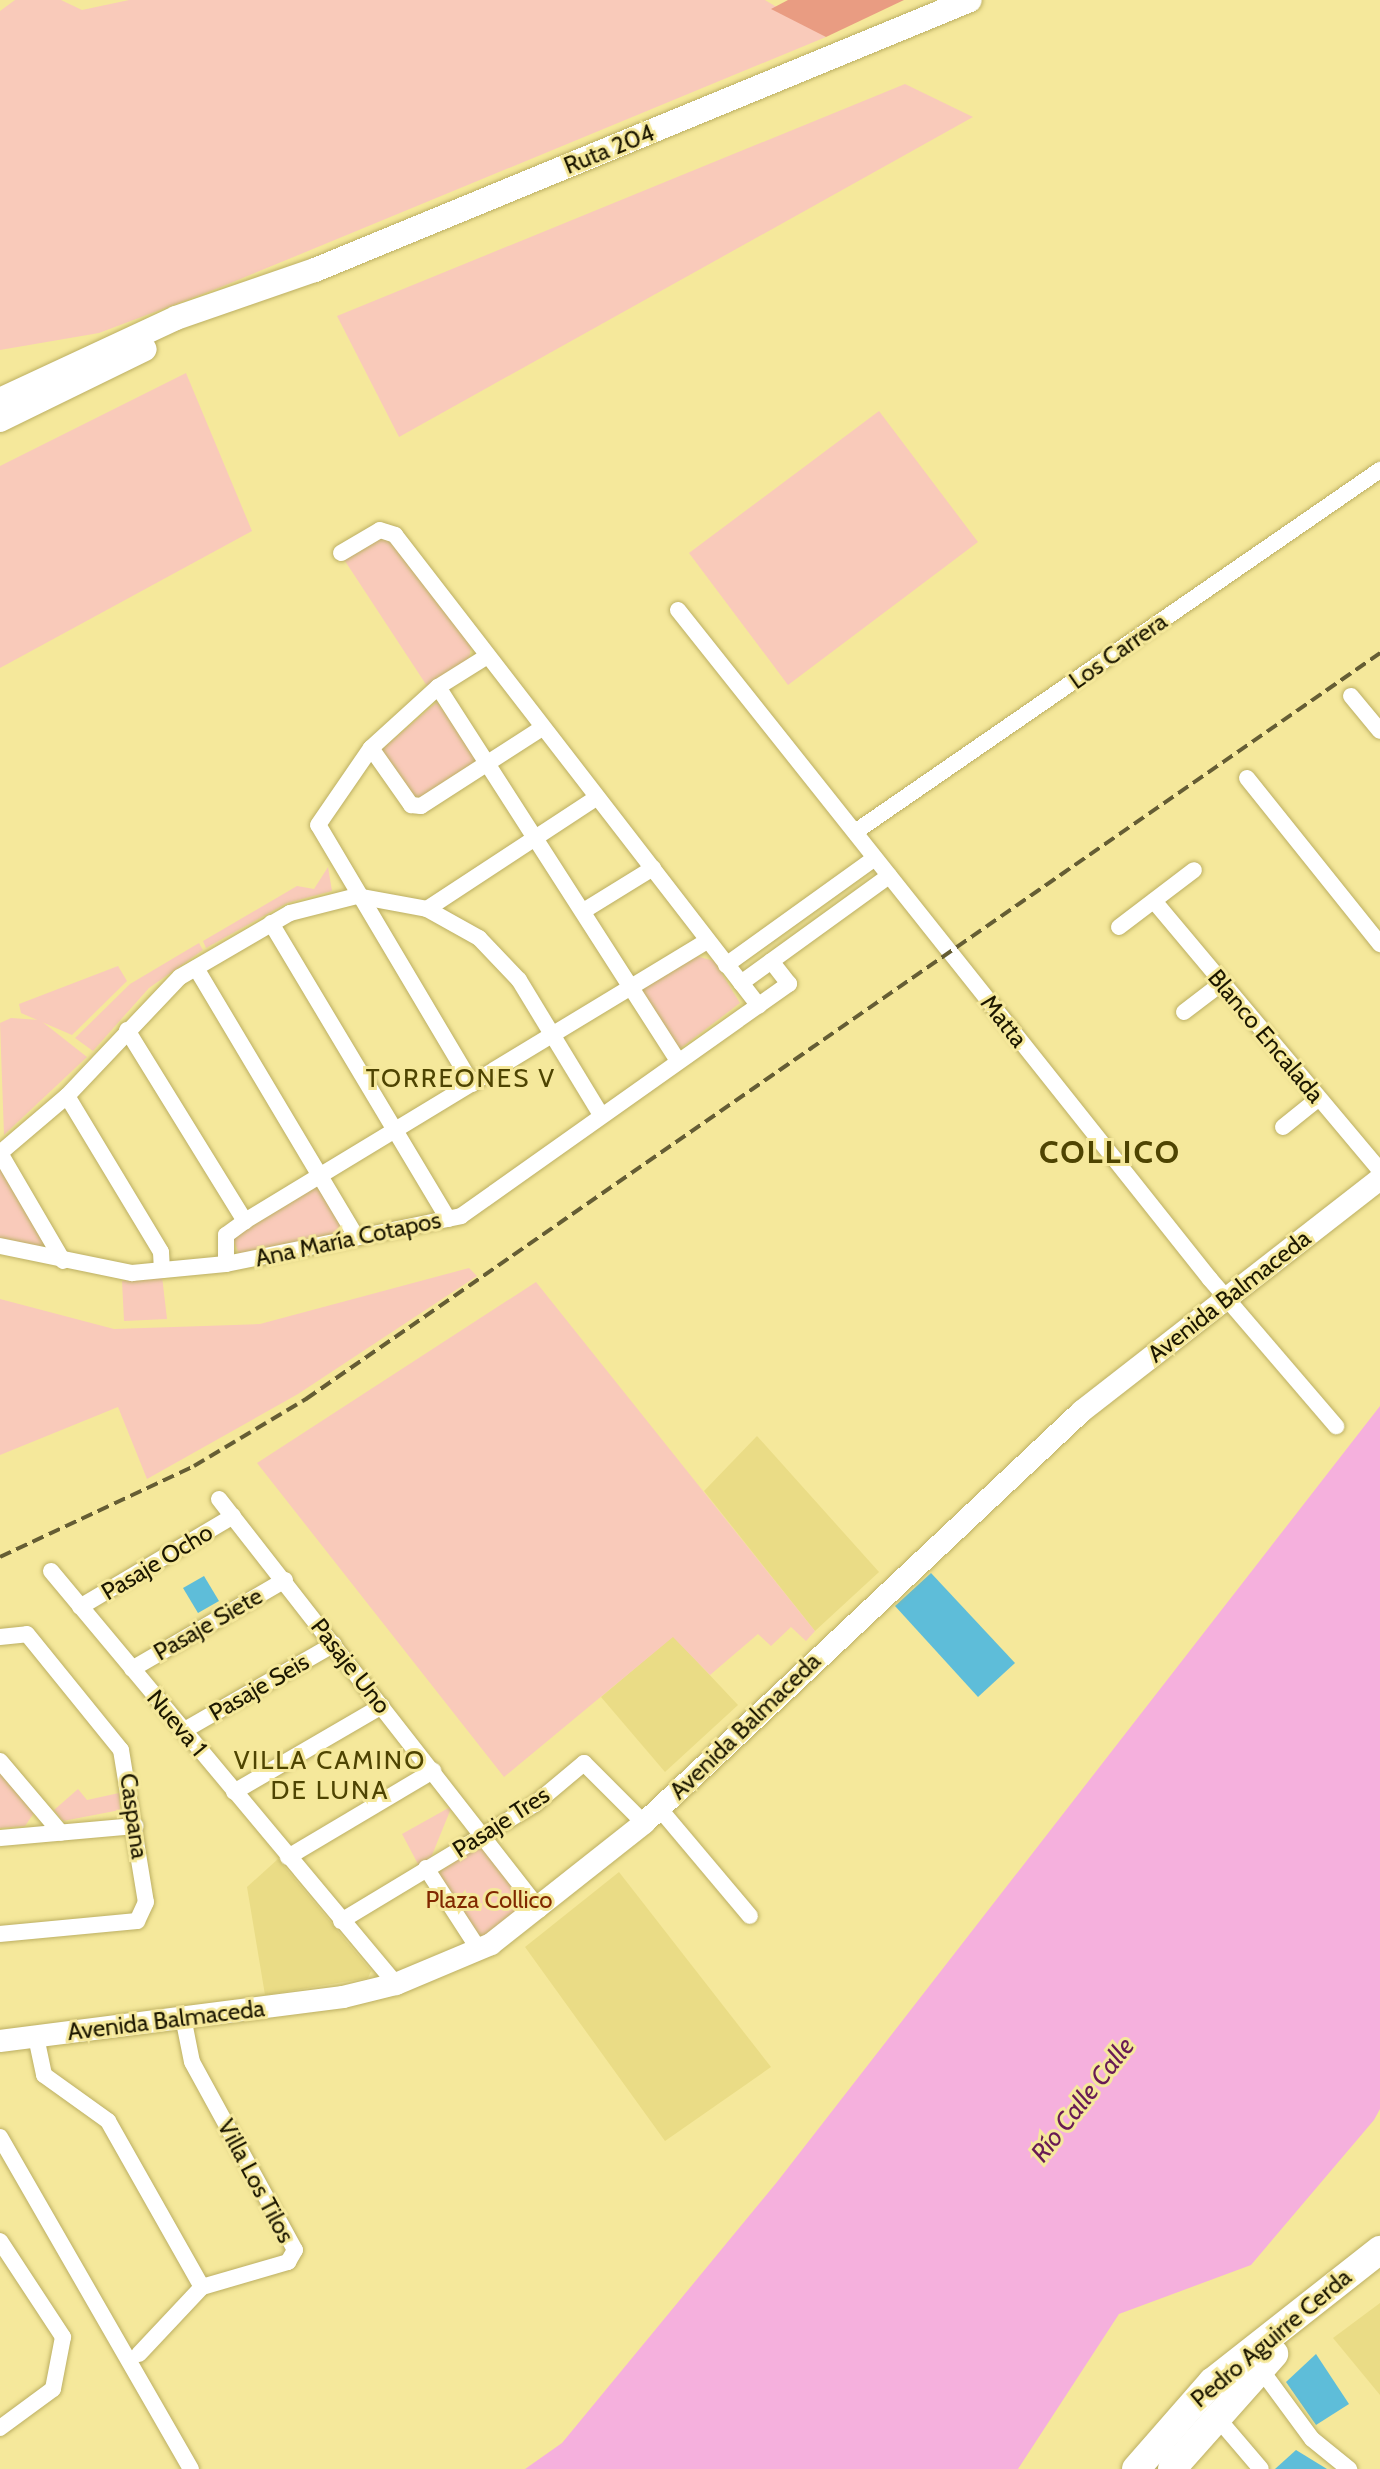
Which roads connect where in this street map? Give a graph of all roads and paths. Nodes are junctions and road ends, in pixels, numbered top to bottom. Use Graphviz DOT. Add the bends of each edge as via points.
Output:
graph roads {
  1 [pos="970,0"];
  2 [pos="247,297"];
  3 [pos="0,400"];
  4 [pos="0,420"];
  5 [pos="1380,470"];
  6 [pos="341,553"];
  7 [pos="678,610"];
  8 [pos="486,657"];
  9 [pos="438,687"];
  10 [pos="1351,696"];
  11 [pos="542,728"];
  12 [pos="1380,731"];
  13 [pos="371,748"];
  14 [pos="489,764"];
  15 [pos="1247,778"];
  16 [pos="596,798"];
  17 [pos="855,832"];
  18 [pos="537,836"];
  19 [pos="875,858"];
  20 [pos="653,868"];
  21 [pos="1194,870"];
  22 [pos="889,876"];
  23 [pos="357,896"];
  24 [pos="1154,901"];
  25 [pos="427,909"];
  26 [pos="585,910"];
  27 [pos="271,923"];
  28 [pos="1119,927"];
  29 [pos="707,941"];
  30 [pos="1380,944"];
  31 [pos="771,961"];
  32 [pos="726,965"];
  33 [pos="196,968"];
  34 [pos="741,983"];
  35 [pos="1222,983"];
  36 [pos="630,987"];
  37 [pos="759,1006"];
  38 [pos="1184,1012"];
  39 [pos="127,1030"];
  40 [pos="551,1035"];
  41 [pos="678,1061"];
  42 [pos="472,1084"];
  43 [pos="67,1096"];
  44 [pos="1318,1099"];
  45 [pos="601,1115"];
  46 [pos="1283,1127"];
  47 [pos="396,1132"];
  48 [pos="0,1153"];
  49 [pos="1380,1170"];
  50 [pos="321,1176"];
  51 [pos="1380,1179"];
  52 [pos="448,1219"];
  53 [pos="245,1221"];
  54 [pos="357,1238"];
  55 [pos="0,1246"];
  56 [pos="63,1261"];
  57 [pos="226,1264"];
  58 [pos="162,1270"];
  59 [pos="1227,1299"];
  60 [pos="1336,1426"];
  61 [pos="219,1499"];
  62 [pos="233,1516"];
  63 [pos="51,1571"];
  64 [pos="285,1580"];
  65 [pos="80,1607"];
  66 [pos="0,1637"];
  67 [pos="334,1644"];
  68 [pos="132,1669"];
  69 [pos="382,1706"];
  70 [pos="183,1731"];
  71 [pos="0,1761"];
  72 [pos="433,1771"];
  73 [pos="234,1792"];
  74 [pos="652,1816"];
  75 [pos="135,1826"];
  76 [pos="61,1833"];
  77 [pos="483,1836"];
  78 [pos="0,1838"];
  79 [pos="288,1857"];
  80 [pos="426,1868"];
  81 [pos="540,1910"];
  82 [pos="750,1916"];
  83 [pos="341,1921"];
  84 [pos="0,1934"];
  85 [pos="480,1951"];
  86 [pos="396,1984"];
  87 [pos="183,2017"];
  88 [pos="36,2037"];
  89 [pos="0,2041"];
  90 [pos="0,2137"];
  91 [pos="0,2241"];
  92 [pos="1380,2250"];
  93 [pos="3,2260"];
  94 [pos="1380,2274"];
  95 [pos="202,2287"];
  96 [pos="139,2354"];
  97 [pos="1260,2354"];
  98 [pos="1214,2414"];
  99 [pos="0,2428"];
  100 [pos="191,2469"];
  101 [pos="1136,2469"];
  102 [pos="1172,2469"];
  103 [pos="1261,2469"];
  104 [pos="1349,2469"];
  1 -- 2 [label="main road, Ruta 204"];
  2 -- 3 [label="main road, Ruta 204" via="176,318"];
  2 -- 4 [label="main road, Ruta 204"];
  5 -- 17 [label="street, Los Carrera"];
  6 -- 8 [label="street" via="380,530 395,535"];
  7 -- 17 [label="street, Matta"];
  8 -- 9 [label="street"];
  8 -- 11 [label="street"];
  9 -- 13 [label="street"];
  9 -- 14 [label="street"];
  10 -- 12 [label="street"];
  11 -- 14 [label="street"];
  11 -- 16 [label="street"];
  13 -- 14 [label="street" via="411,805"];
  13 -- 23 [label="street" via="318,825"];
  14 -- 18 [label="street"];
  15 -- 30 [label="street"];
  16 -- 18 [label="street"];
  16 -- 20 [label="street"];
  17 -- 19 [label="street, Matta"];
  18 -- 25 [label="street"];
  18 -- 26 [label="street"];
  19 -- 22 [label="street, Matta"];
  19 -- 32 [label="street"];
  20 -- 26 [label="street"];
  20 -- 29 [label="street"];
  21 -- 24 [label="street"];
  22 -- 31 [label="street"];
  22 -- 59 [label="street, Matta"];
  23 -- 25 [label="street"];
  23 -- 27 [label="street"];
  23 -- 42 [label="street"];
  24 -- 28 [label="street"];
  24 -- 35 [label="street, Blanco Encalada"];
  25 -- 40 [label="street" via="479,938 519,980"];
  26 -- 36 [label="street"];
  27 -- 33 [label="street"];
  27 -- 47 [label="street"];
  29 -- 32 [label="street"];
  29 -- 36 [label="street"];
  31 -- 34 [label="street"];
  31 -- 37 [label="street, Ana María Cotapos" via="789,984"];
  32 -- 34 [label="street"];
  33 -- 39 [label="street"];
  33 -- 50 [label="street"];
  34 -- 37 [label="street"];
  35 -- 38 [label="street"];
  35 -- 44 [label="street, Blanco Encalada"];
  36 -- 40 [label="street"];
  36 -- 41 [label="street"];
  37 -- 41 [label="street, Ana María Cotapos"];
  39 -- 43 [label="street"];
  39 -- 53 [label="street"];
  40 -- 42 [label="street"];
  40 -- 45 [label="street"];
  41 -- 45 [label="street, Ana María Cotapos"];
  42 -- 47 [label="street"];
  43 -- 48 [label="street"];
  43 -- 58 [label="street" via="161,1252"];
  44 -- 46 [label="street"];
  44 -- 49 [label="street, Blanco Encalada"];
  45 -- 52 [label="street, Ana María Cotapos"];
  47 -- 50 [label="street"];
  47 -- 52 [label="street"];
  48 -- 56 [label="street"];
  50 -- 53 [label="street"];
  50 -- 54 [label="street"];
  51 -- 59 [label="main road, Avenida Balmaceda"];
  52 -- 54 [label="street, Ana María Cotapos"];
  53 -- 57 [label="street" via="226,1235"];
  54 -- 57 [label="street, Ana María Cotapos"];
  55 -- 56 [label="street, Ana María Cotapos"];
  56 -- 58 [label="street, Ana María Cotapos" via="110,1274"];
  57 -- 58 [label="street, Ana María Cotapos"];
  59 -- 60 [label="street, Matta"];
  59 -- 74 [label="main road, Avenida Balmaceda" via="1082,1411"];
  61 -- 62 [label="street, Pasaje Uno"];
  62 -- 64 [label="street, Pasaje Uno"];
  62 -- 65 [label="street, Pasaje Ocho"];
  63 -- 65 [label="street, Nueva 1"];
  64 -- 67 [label="street, Pasaje Uno"];
  64 -- 68 [label="street, Pasaje Siete"];
  65 -- 68 [label="street, Nueva 1"];
  66 -- 75 [label="street, Caspana" via="27,1634 121,1750"];
  67 -- 69 [label="street, Pasaje Uno"];
  67 -- 70 [label="street, Pasaje Seis"];
  68 -- 70 [label="street, Nueva 1"];
  69 -- 72 [label="street, Pasaje Uno"];
  69 -- 73 [label="street"];
  70 -- 73 [label="street, Nueva 1"];
  71 -- 76 [label="street"];
  72 -- 77 [label="street, Pasaje Uno"];
  72 -- 79 [label="street"];
  73 -- 79 [label="street, Nueva 1"];
  74 -- 77 [label="street, Pasaje Tres" via="584,1763"];
  74 -- 81 [label="main road, Avenida Balmaceda"];
  74 -- 82 [label="street"];
  75 -- 76 [label="street"];
  75 -- 84 [label="street, Caspana" via="146,1902 137,1921"];
  76 -- 78 [label="street"];
  77 -- 80 [label="street, Pasaje Tres"];
  77 -- 81 [label="street, Pasaje Uno"];
  79 -- 83 [label="street, Nueva 1"];
  80 -- 83 [label="street, Pasaje Tres"];
  80 -- 85 [label="street"];
  81 -- 85 [label="main road, Avenida Balmaceda"];
  83 -- 86 [label="street, Nueva 1"];
  85 -- 86 [label="main road, Avenida Balmaceda"];
  86 -- 87 [label="main road, Avenida Balmaceda"];
  87 -- 88 [label="main road, Avenida Balmaceda"];
  87 -- 95 [label="street, Villa Los Tilos" via="192,2062 295,2250 288,2262"];
  88 -- 89 [label="main road, Avenida Balmaceda"];
  88 -- 95 [label="street" via="44,2075 108,2121"];
  90 -- 100 [label="street"];
  91 -- 93 [label="street"];
  92 -- 97 [label="highway, Pedro Aguirre Cerda"];
  93 -- 99 [label="street" via="63,2337 53,2389"];
  94 -- 97 [label="highway, Pedro Aguirre Cerda"];
  95 -- 96 [label="street"];
  97 -- 98 [label="highway, Pedro Aguirre Cerda"];
  97 -- 101 [label="highway, Pedro Aguirre Cerda" via="1203,2391"];
  97 -- 104 [label="street" via="1312,2439"];
  98 -- 102 [label="highway, Pedro Aguirre Cerda"];
  98 -- 103 [label="street"];
}
